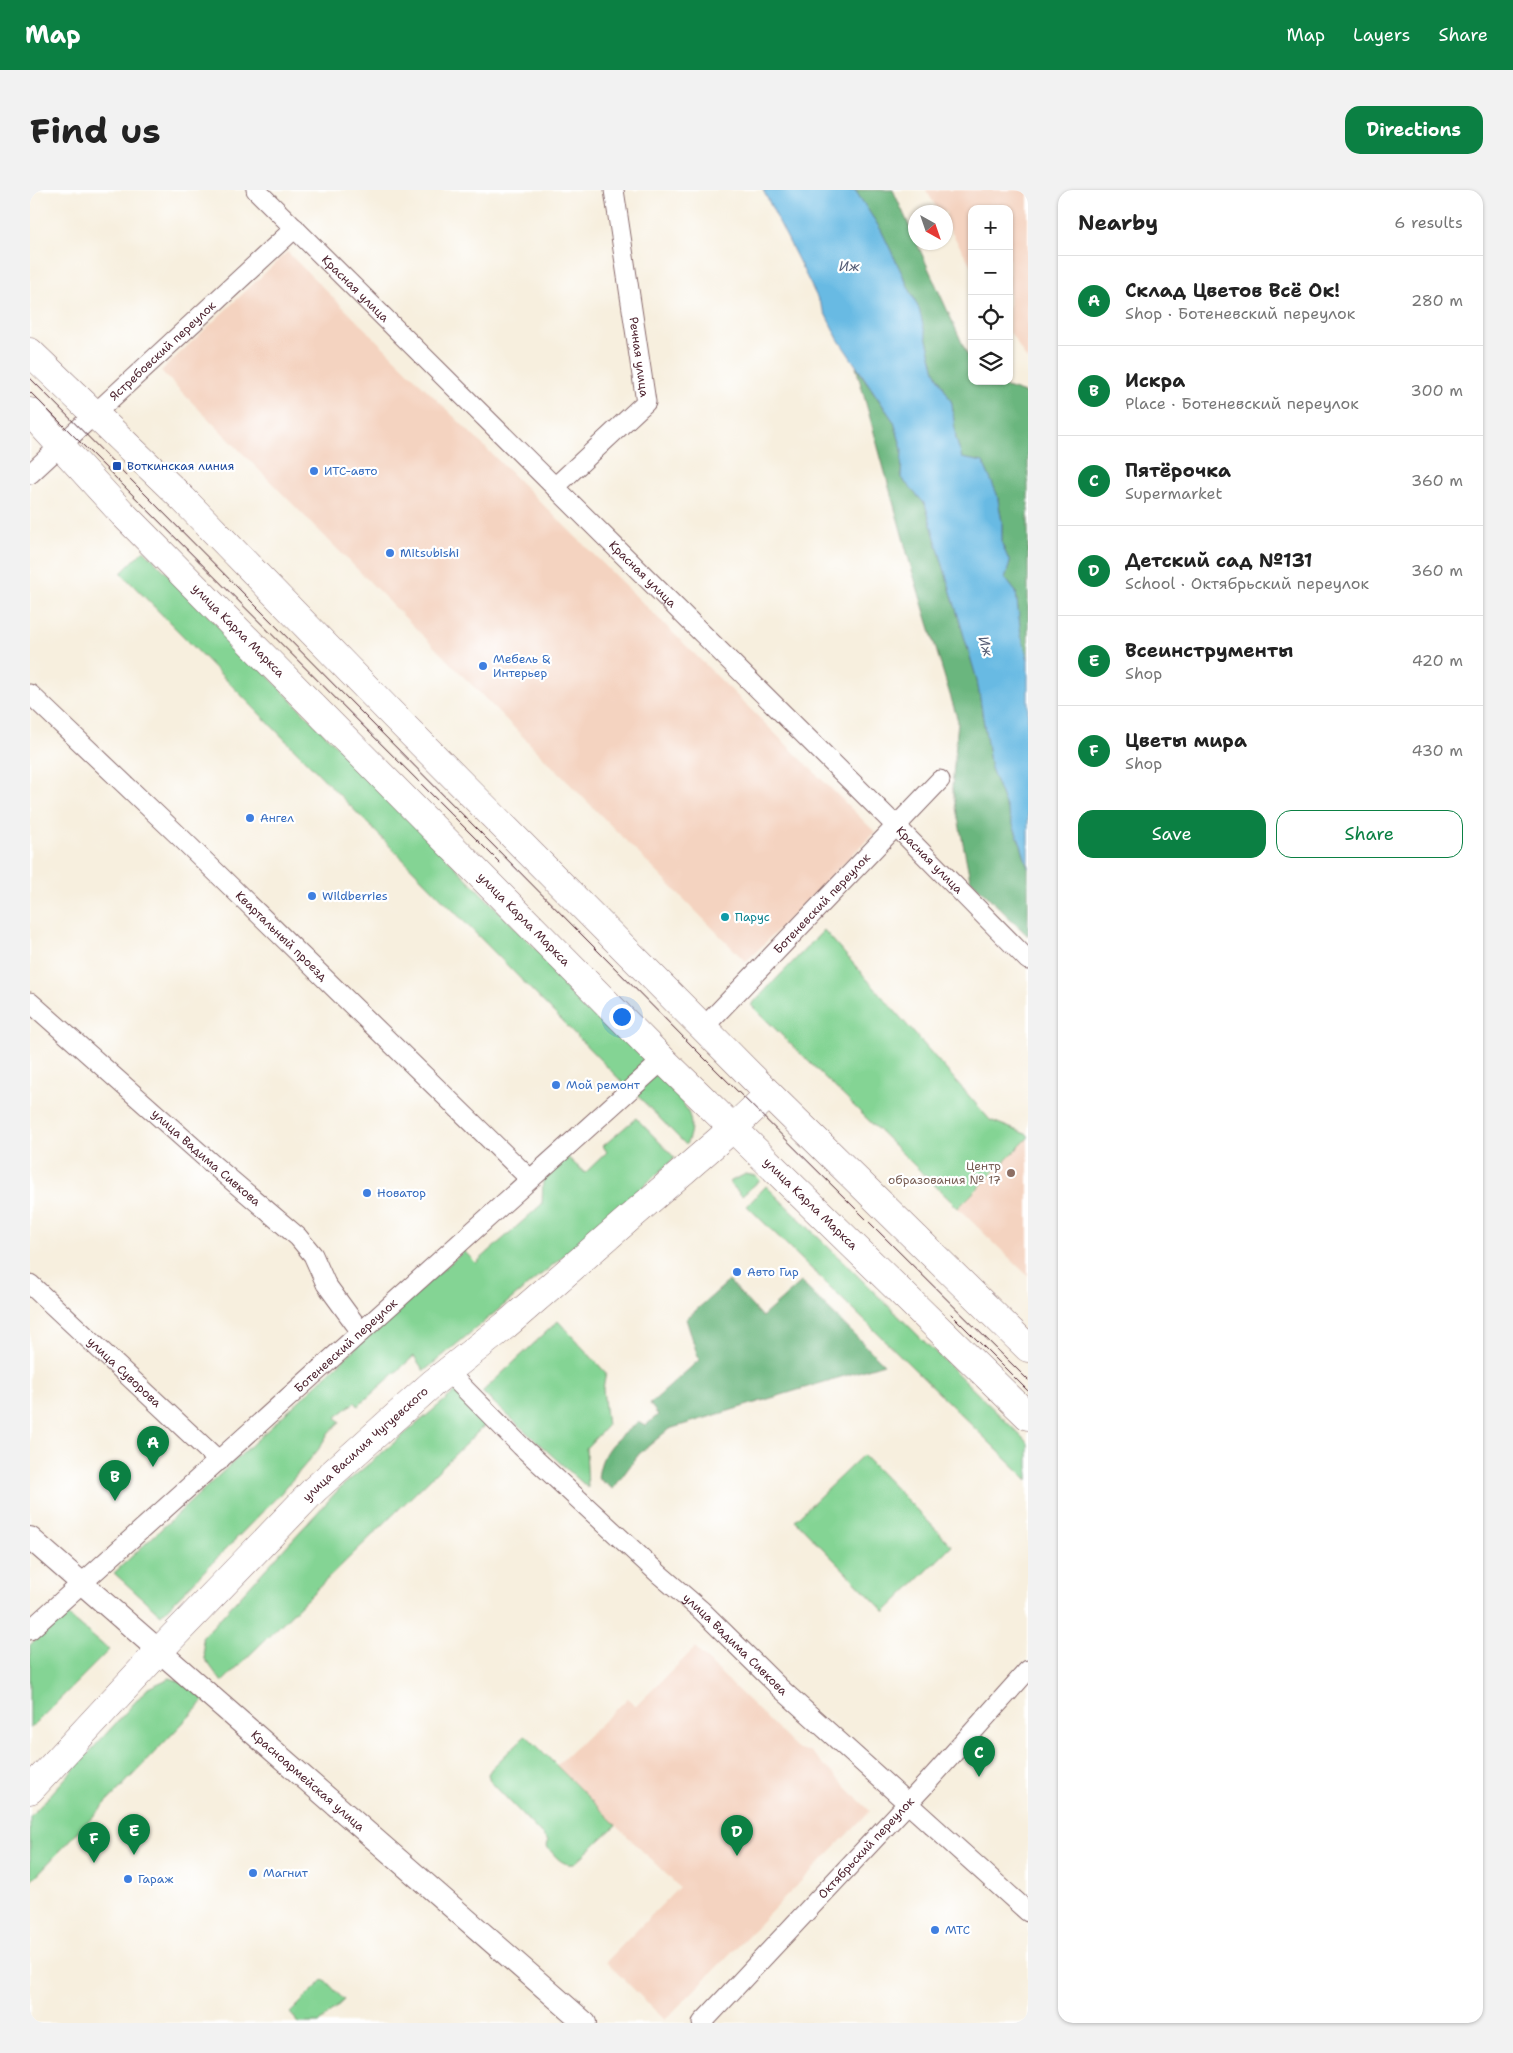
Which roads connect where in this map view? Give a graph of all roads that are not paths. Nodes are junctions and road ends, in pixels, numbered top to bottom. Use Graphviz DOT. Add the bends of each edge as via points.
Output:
graph roads {
  1 [pos="256,190"];
  2 [pos="275,190"];
  3 [pos="614,190"];
  4 [pos="278,212"];
  5 [pos="295,228"];
  6 [pos="30,352"];
  7 [pos="30,412"];
  8 [pos="95,414"];
  9 [pos="60,446"];
  10 [pos="30,474"];
  11 [pos="555,487"];
  12 [pos="30,694"];
  13 [pos="940,780"];
  14 [pos="896,826"];
  15 [pos="1028,960"];
  16 [pos="30,1002"];
  17 [pos="703,1028"];
  18 [pos="663,1060"];
  19 [pos="769,1094"];
  20 [pos="732,1128"];
  21 [pos="530,1179"];
  22 [pos="30,1284"];
  23 [pos="361,1332"];
  24 [pos="1028,1348"];
  25 [pos="448,1372"];
  26 [pos="1028,1416"];
  27 [pos="219,1461"];
  28 [pos="30,1538"];
  29 [pos="81,1583"];
  30 [pos="30,1630"];
  31 [pos="160,1650"];
  32 [pos="1028,1670"];
  33 [pos="30,1790"];
  34 [pos="907,1803"];
  35 [pos="1028,1912"];
  36 [pos="585,2023"];
  37 [pos="702,2023"];
  1 -- 4 [label="street, Красная улица"];
  2 -- 4 [label="street"];
  3 -- 11 [label="street, Речная улица" via="646,402"];
  4 -- 5 [label="street, Красная улица"];
  5 -- 8 [label="street, Ястребовский переулок"];
  5 -- 11 [label="street, Красная улица"];
  6 -- 8 [label="main road"];
  7 -- 9 [label="main road, улица Карла Маркса"];
  8 -- 9 [label="street, Ястребовский переулок"];
  8 -- 17 [label="main road" via="183,499"];
  9 -- 10 [label="street, Ястребовский переулок"];
  9 -- 18 [label="main road, улица Карла Маркса" via="123,514"];
  11 -- 14 [label="street, Красная улица"];
  12 -- 21 [label="street, Квартальный проезд"];
  13 -- 14 [label="street, Ботеневский переулок"];
  14 -- 15 [label="street, Красная улица"];
  14 -- 17 [label="street, Ботеневский переулок"];
  16 -- 23 [label="street, улица Вадима Сивкова" via="298,1237 313,1255 326,1284"];
  17 -- 19 [label="main road"];
  18 -- 20 [label="main road, улица Карла Маркса"];
  18 -- 21 [label="street, Ботеневский переулок"];
  19 -- 20 [label="main road, улица Василия Чугуевского"];
  19 -- 24 [label="main road"];
  20 -- 25 [label="main road, улица Василия Чугуевского"];
  20 -- 26 [label="main road, улица Карла Маркса"];
  21 -- 23 [label="street, Ботеневский переулок"];
  22 -- 27 [label="street, улица Суворова"];
  23 -- 27 [label="street, Ботеневский переулок"];
  25 -- 31 [label="main road, улица Василия Чугуевского" via="315,1488"];
  25 -- 34 [label="street, улица Вадима Сивкова" via="521,1446"];
  27 -- 29 [label="street, Ботеневский переулок"];
  28 -- 29 [label="street, Красноармейская улица"];
  29 -- 30 [label="street, Ботеневский переулок"];
  29 -- 31 [label="street, Красноармейская улица"];
  31 -- 33 [label="main road, улица Василия Чугуевского"];
  31 -- 36 [label="street, Красноармейская улица"];
  32 -- 34 [label="street, Октябрьский переулок"];
  34 -- 35 [label="street, улица Вадима Сивкова"];
  34 -- 37 [label="street, Октябрьский переулок"];
}
